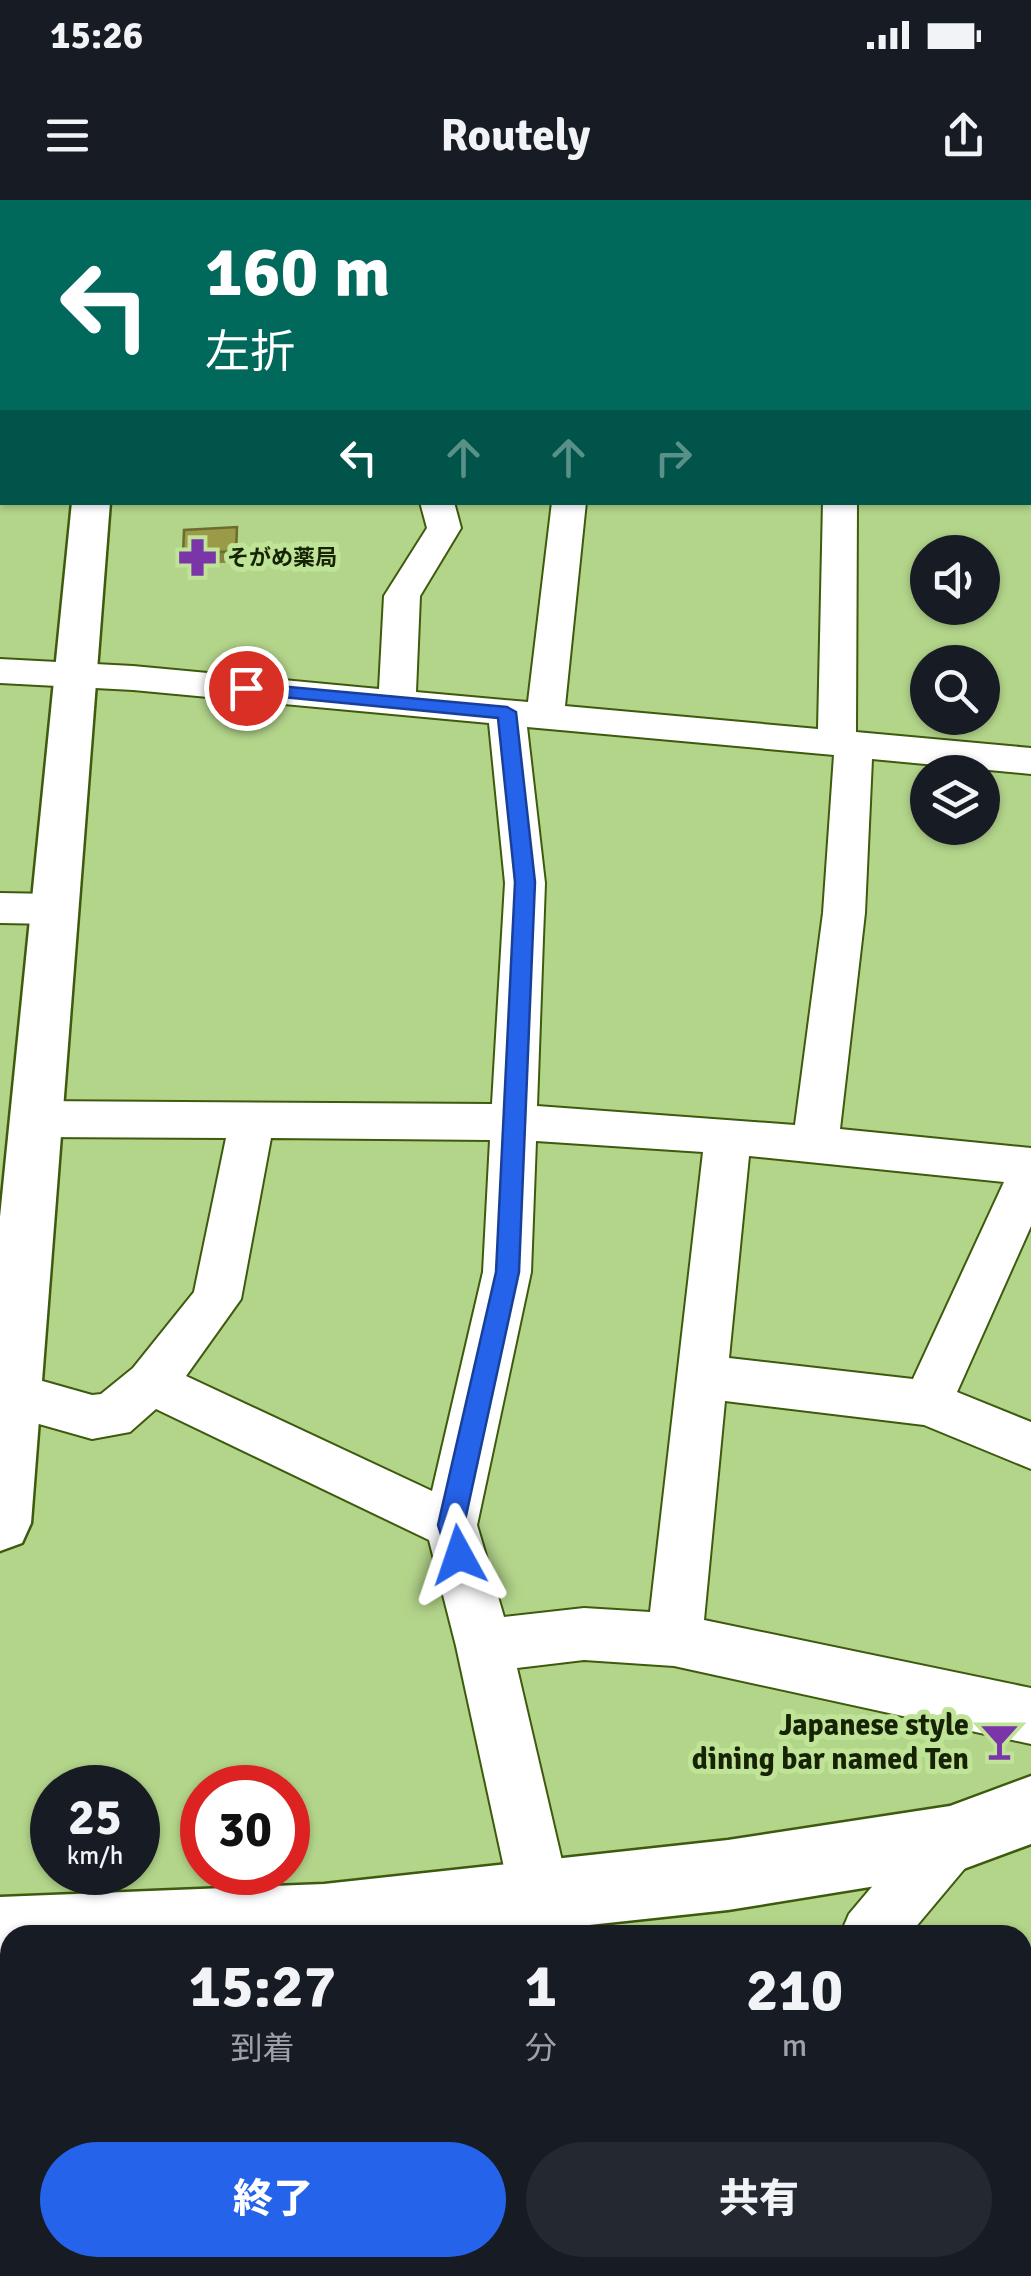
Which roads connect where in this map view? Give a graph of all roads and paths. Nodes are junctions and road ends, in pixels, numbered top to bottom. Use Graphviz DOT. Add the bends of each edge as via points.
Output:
graph roads {
  1 [pos="90,505"];
  2 [pos="437,505"];
  3 [pos="568,505"];
  4 [pos="840,505"];
  5 [pos="0,671"];
  6 [pos="76,674"];
  7 [pos="397,702"];
  8 [pos="526,714"];
  9 [pos="845,744"];
  10 [pos="1031,760"];
  11 [pos="0,908"];
  12 [pos="54,909"];
  13 [pos="36,1118"];
  14 [pos="252,1120"];
  15 [pos="514,1122"];
  16 [pos="728,1136"];
  17 [pos="815,1144"];
  18 [pos="1031,1166"];
  19 [pos="1031,1174"];
  20 [pos="702,1377"];
  21 [pos="151,1383"];
  22 [pos="6,1393"];
  23 [pos="927,1403"];
  24 [pos="1031,1446"];
  25 [pos="0,1524"];
  26 [pos="451,1525"];
  27 [pos="674,1640"];
  28 [pos="484,1646"];
  29 [pos="1031,1716"];
  30 [pos="1031,1810"];
  31 [pos="950,1840"];
  32 [pos="540,1915"];
  33 [pos="174,1925"];
  34 [pos="878,1925"];
  1 -- 6 [label="street"];
  2 -- 7 [label="street" via="444,528 402,596"];
  3 -- 8 [label="street"];
  4 -- 9 [label="street"];
  5 -- 6 [label="street"];
  6 -- 7 [label="street"];
  6 -- 12 [label="street"];
  7 -- 8 [label="street"];
  8 -- 9 [label="street"];
  8 -- 15 [label="street"];
  9 -- 10 [label="street"];
  9 -- 17 [label="street" via="844,913"];
  11 -- 12 [label="street"];
  12 -- 13 [label="street"];
  13 -- 14 [label="street"];
  13 -- 22 [label="street"];
  14 -- 15 [label="street"];
  14 -- 21 [label="street" via="217,1299"];
  15 -- 16 [label="street"];
  15 -- 26 [label="street" via="507,1272"];
  16 -- 17 [label="street"];
  16 -- 20 [label="street"];
  17 -- 18 [label="street"];
  19 -- 23 [label="street"];
  20 -- 23 [label="street"];
  20 -- 27 [label="street"];
  21 -- 22 [label="street" via="112,1416 92,1417"];
  21 -- 26 [label="street"];
  22 -- 25 [label="street"];
  23 -- 24 [label="street"];
  26 -- 28 [label="street"];
  27 -- 28 [label="street" via="584,1634"];
  27 -- 29 [label="street"];
  28 -- 32 [label="street"];
  30 -- 31 [label="street"];
  31 -- 32 [label="street" via="728,1875"];
  31 -- 34 [label="street"];
  32 -- 33 [label="street"];
}
